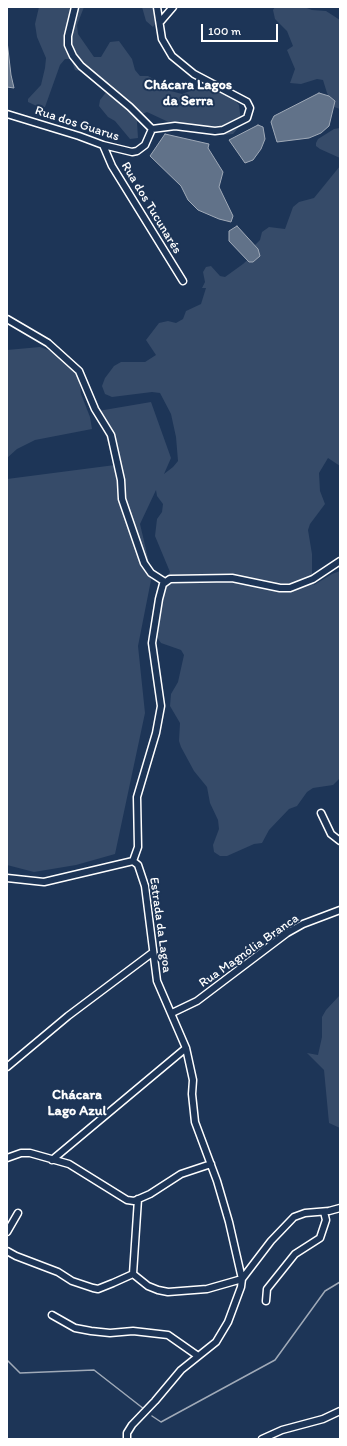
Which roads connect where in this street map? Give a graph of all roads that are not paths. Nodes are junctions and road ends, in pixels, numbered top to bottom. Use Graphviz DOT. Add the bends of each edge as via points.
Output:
graph roads {
  1 [pos="74,7"];
  2 [pos="157,7"];
  3 [pos="173,7"];
  4 [pos="161,21"];
  5 [pos="7,114"];
  6 [pos="152,129"];
  7 [pos="103,146"];
  8 [pos="183,281"];
  9 [pos="7,319"];
  10 [pos="340,561"];
  11 [pos="165,582"];
  12 [pos="321,813"];
  13 [pos="340,841"];
  14 [pos="133,861"];
  15 [pos="7,878"];
  16 [pos="340,910"];
  17 [pos="152,953"];
  18 [pos="172,1013"];
  19 [pos="186,1048"];
  20 [pos="7,1067"];
  21 [pos="7,1158"];
  22 [pos="52,1160"];
  23 [pos="211,1164"];
  24 [pos="138,1199"];
  25 [pos="340,1208"];
  26 [pos="324,1212"];
  27 [pos="18,1213"];
  28 [pos="7,1232"];
  29 [pos="7,1251"];
  30 [pos="133,1274"];
  31 [pos="242,1279"];
  32 [pos="266,1301"];
  33 [pos="52,1315"];
  34 [pos="198,1356"];
  35 [pos="340,1411"];
  36 [pos="127,1439"];
  37 [pos="262,1439"];
  1 -- 6 [label="street" via="68,36 68,45 73,56"];
  2 -- 4 [label="street"];
  3 -- 4 [label="street"];
  4 -- 6 [label="street" via="165,47 178,62 194,74 247,102 250,108 246,118 223,130 209,131 175,126"];
  5 -- 7 [label="street, Rua dos Guarus"];
  6 -- 7 [label="street, Rua dos Guarus" via="148,141 137,151"];
  7 -- 8 [label="street, Rua dos Tucunarés" via="112,166"];
  9 -- 11 [label="street" via="48,343 78,371 95,409 111,435 121,480 122,499 144,563 151,573"];
  10 -- 11 [label="street" via="313,579 290,588 215,577 175,578"];
  11 -- 14 [label="street" via="159,599 152,643 161,706 160,717 137,797 138,847"];
  12 -- 13 [label="street" via="331,834"];
  14 -- 15 [label="street" via="44,882"];
  14 -- 17 [label="street, Estrada da Lagoa" via="138,865 145,886"];
  16 -- 18 [label="street, Rua Magnólia Branca" via="287,933 197,1001"];
  17 -- 18 [label="street, Estrada da Lagoa" via="158,985"];
  17 -- 20 [label="street" via="68,1016"];
  18 -- 19 [label="street, Estrada da Lagoa"];
  19 -- 22 [label="street"];
  19 -- 23 [label="street, Estrada da Lagoa" via="193,1080 195,1122"];
  21 -- 22 [label="street" via="21,1153"];
  22 -- 24 [label="street" via="69,1164 85,1172 127,1200"];
  23 -- 24 [label="street" via="181,1174"];
  23 -- 31 [label="street, Estrada da Lagoa"];
  24 -- 30 [label="street"];
  25 -- 26 [label="street"];
  26 -- 31 [label="street" via="304,1213 294,1217"];
  26 -- 32 [label="street" via="326,1220 320,1238 295,1254 267,1288"];
  27 -- 28 [label="street"];
  29 -- 30 [label="street" via="93,1288 103,1287"];
  30 -- 31 [label="street" via="148,1286 168,1292 206,1289"];
  31 -- 34 [label="street, Estrada da Lagoa" via="222,1333 216,1342"];
  33 -- 34 [label="street" via="75,1328 91,1331 133,1331 168,1335"];
  34 -- 36 [label="street, Estrada da Lagoa" via="181,1370 132,1425"];
  35 -- 37 [label="street"];
}
